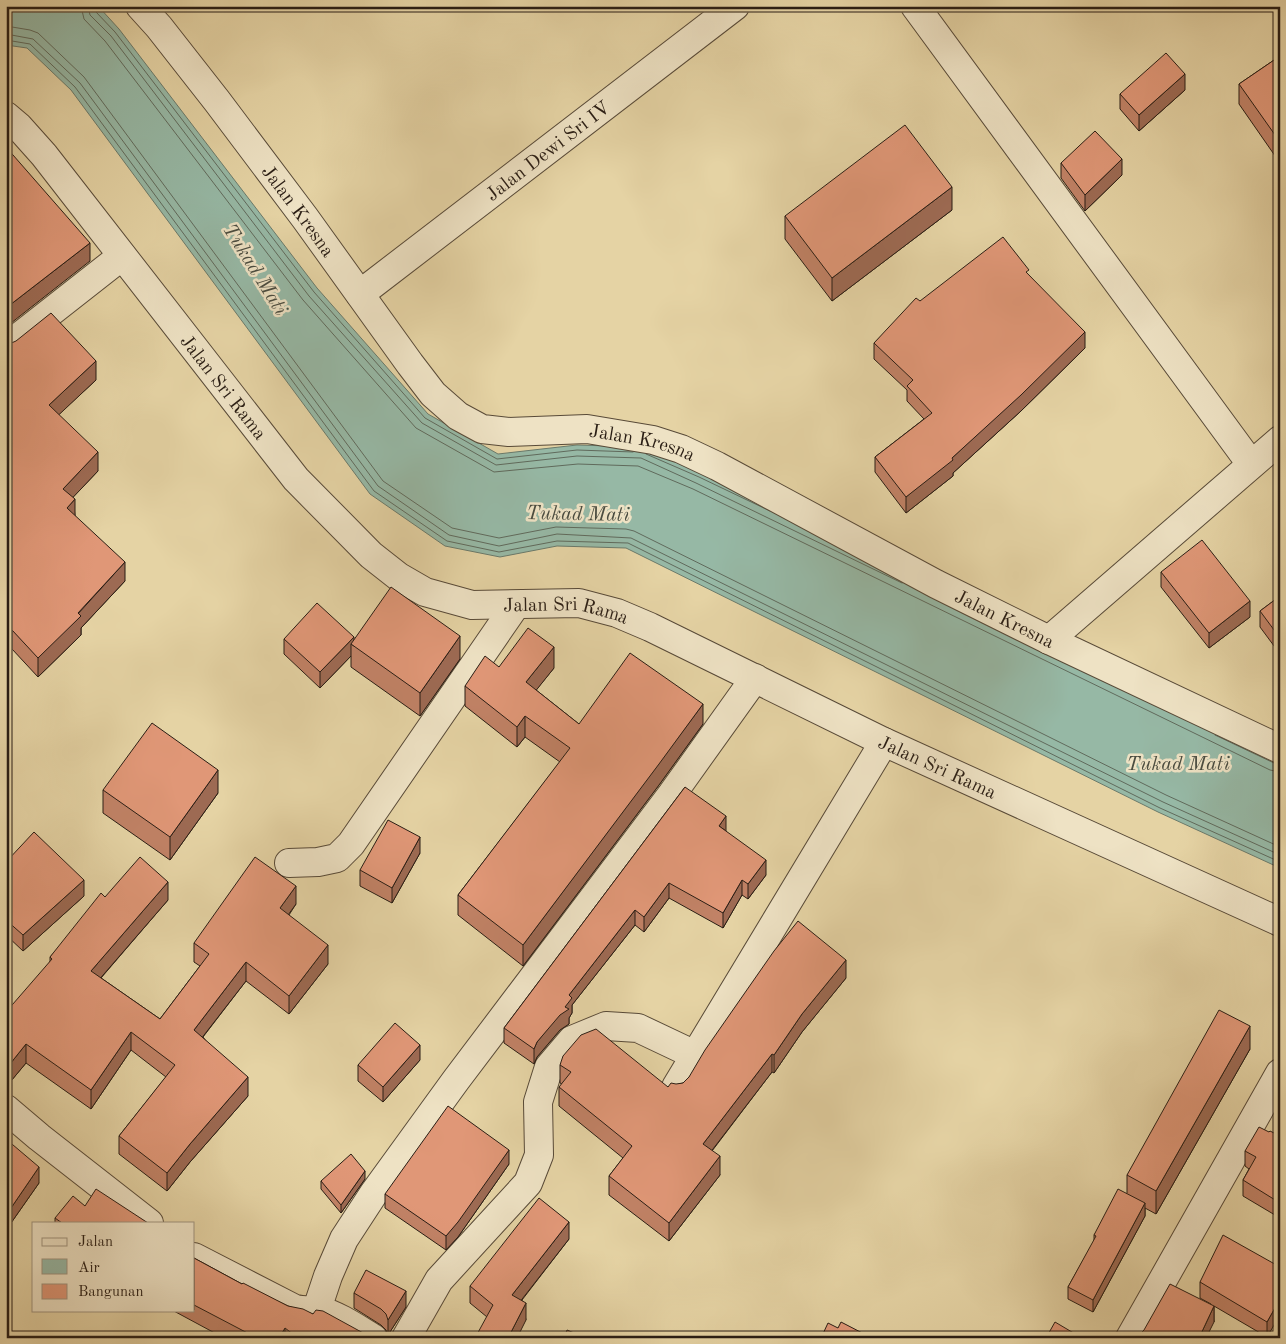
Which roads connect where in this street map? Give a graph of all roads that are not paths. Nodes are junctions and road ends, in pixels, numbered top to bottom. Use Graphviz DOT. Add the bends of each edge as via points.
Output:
graph roads {
  1 [pos="140,6"];
  2 [pos="915,6"];
  3 [pos="731,7"];
  4 [pos="6,116"];
  5 [pos="122,256"];
  6 [pos="360,294"];
  7 [pos="6,347"];
  8 [pos="1280,440"];
  9 [pos="1251,464"];
  10 [pos="515,606"];
  11 [pos="1049,640"];
  12 [pos="755,678"];
  13 [pos="884,742"];
  14 [pos="1280,748"];
  15 [pos="289,863"];
  16 [pos="1280,922"];
  17 [pos="695,1055"];
  18 [pos="1280,1073"];
  19 [pos="676,1088"];
  20 [pos="6,1109"];
  21 [pos="148,1222"];
  22 [pos="195,1257"];
  23 [pos="316,1312"];
  24 [pos="374,1338"];
  25 [pos="406,1338"];
  26 [pos="1130,1338"];
  1 -- 6 [label="street, Jalan Kresna" via="217,102"];
  2 -- 9 [label="street"];
  3 -- 6 [label="street, Jalan Dewi Sri IV"];
  4 -- 5 [label="street, Jalan Sri Rama" via="44,155"];
  5 -- 7 [label="street"];
  5 -- 10 [label="street, Jalan Sri Rama" via="296,480 371,555 425,592 472,605"];
  6 -- 11 [label="street, Jalan Kresna" via="433,394 458,416 482,429 509,432 587,430 653,440 681,449"];
  8 -- 9 [label="street"];
  9 -- 11 [label="street"];
  10 -- 12 [label="street, Jalan Sri Rama" via="579,603 617,613"];
  10 -- 15 [label="street" via="351,844 337,858"];
  11 -- 14 [label="street, Jalan Kresna"];
  12 -- 13 [label="street, Jalan Sri Rama"];
  12 -- 23 [label="street" via="374,1193 344,1239"];
  13 -- 16 [label="street, Jalan Sri Rama"];
  13 -- 17 [label="street"];
  17 -- 19 [label="street"];
  17 -- 25 [label="street" via="638,1028 606,1026 572,1040 549,1067 538,1102 539,1155 528,1183 440,1280"];
  18 -- 26 [label="street"];
  20 -- 21 [label="street"];
  22 -- 23 [label="street" via="296,1309"];
  23 -- 24 [label="street" via="332,1315"];
}
